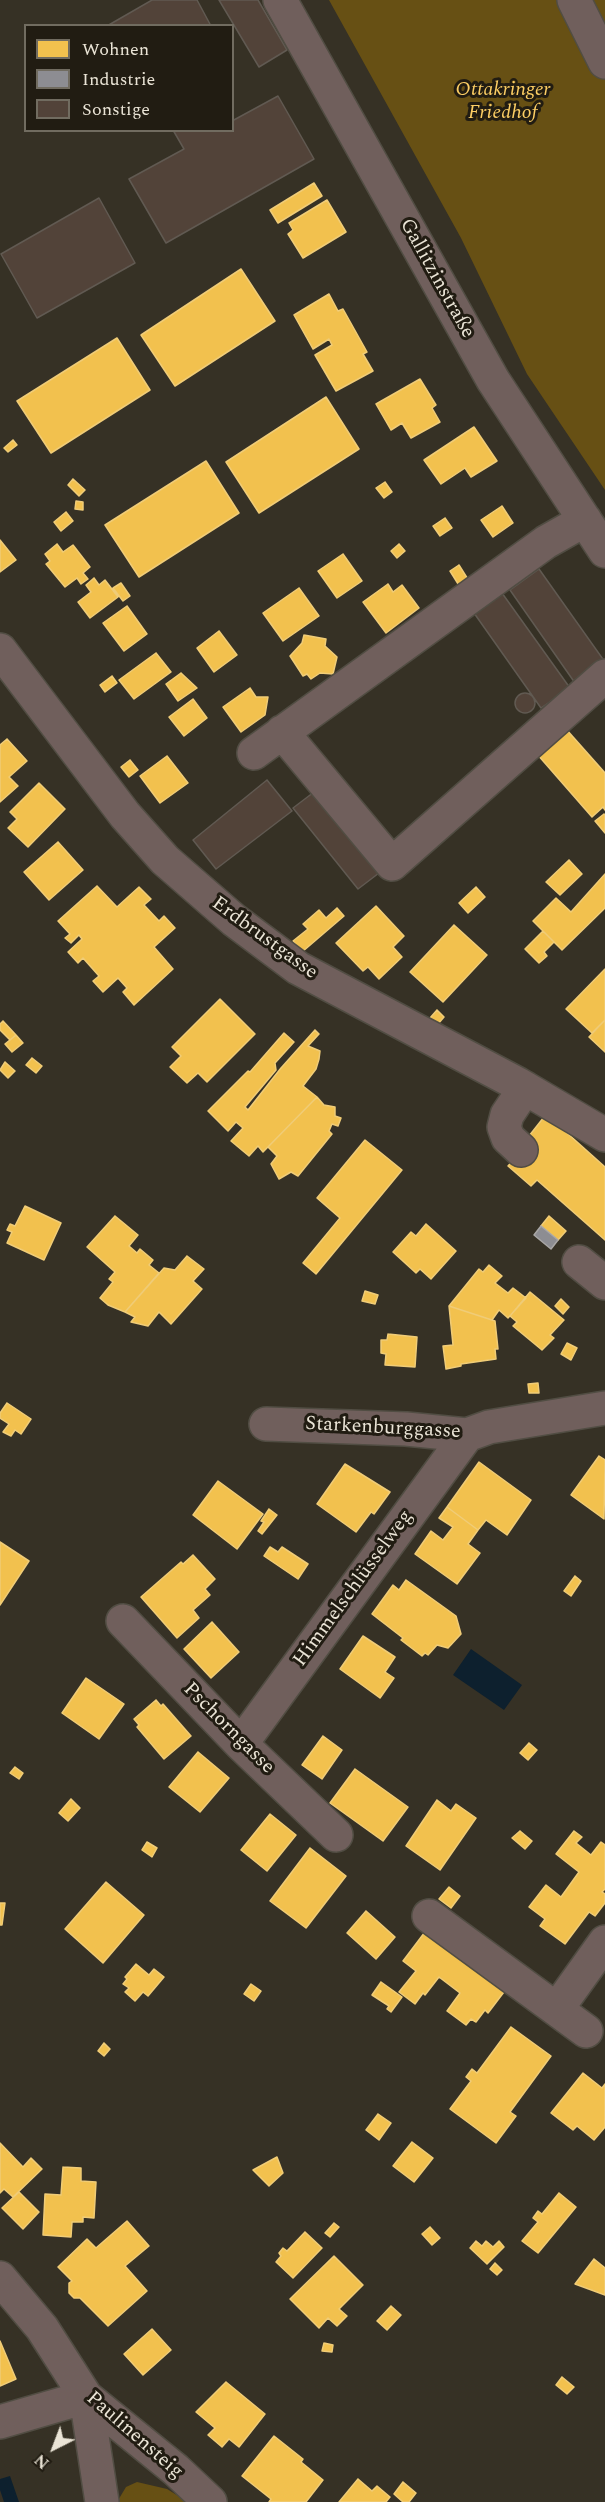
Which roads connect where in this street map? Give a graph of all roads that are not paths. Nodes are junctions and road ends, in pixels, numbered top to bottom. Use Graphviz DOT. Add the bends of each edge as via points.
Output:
graph roads {
  1 [pos="280,0"];
  2 [pos="574,0"];
  3 [pos="605,62"];
  4 [pos="585,520"];
  5 [pos="605,550"];
  6 [pos="0,650"];
  7 [pos="605,676"];
  8 [pos="282,732"];
  9 [pos="254,753"];
  10 [pos="525,1088"];
  11 [pos="605,1136"];
  12 [pos="521,1150"];
  13 [pos="579,1262"];
  14 [pos="605,1283"];
  15 [pos="605,1408"];
  16 [pos="266,1424"];
  17 [pos="467,1435"];
  18 [pos="123,1621"];
  19 [pos="241,1744"];
  20 [pos="336,1835"];
  21 [pos="429,1916"];
  22 [pos="605,1942"];
  23 [pos="556,2009"];
  24 [pos="586,2031"];
  25 [pos="0,2278"];
  26 [pos="86,2397"];
  27 [pos="0,2422"];
  28 [pos="102,2502"];
  29 [pos="210,2502"];
  1 -- 4 [label="street, Gallitzinstraße" via="493,380"];
  2 -- 3 [label="street"];
  4 -- 5 [label="street, Gallitzinstraße"];
  4 -- 8 [label="street" via="546,542"];
  6 -- 10 [label="street, Erdbrustgasse" via="125,815 165,860 209,898 298,968"];
  7 -- 8 [label="street" via="392,864"];
  8 -- 9 [label="street"];
  10 -- 11 [label="street, Erdbrustgasse"];
  10 -- 12 [label="street" via="507,1115 504,1127 508,1138"];
  13 -- 14 [label="street"];
  15 -- 17 [label="street, Starkenburggasse" via="489,1427"];
  16 -- 17 [label="street, Starkenburggasse"];
  17 -- 19 [label="street, Himmelschlüsselweg"];
  18 -- 19 [label="street, Pschorngasse"];
  19 -- 20 [label="street, Pschorngasse"];
  21 -- 23 [label="street"];
  22 -- 23 [label="street"];
  23 -- 24 [label="street"];
  25 -- 26 [label="street, Paulinensteig" via="42,2328"];
  26 -- 27 [label="street"];
  26 -- 28 [label="street"];
  26 -- 29 [label="street, Paulinensteig"];
}
